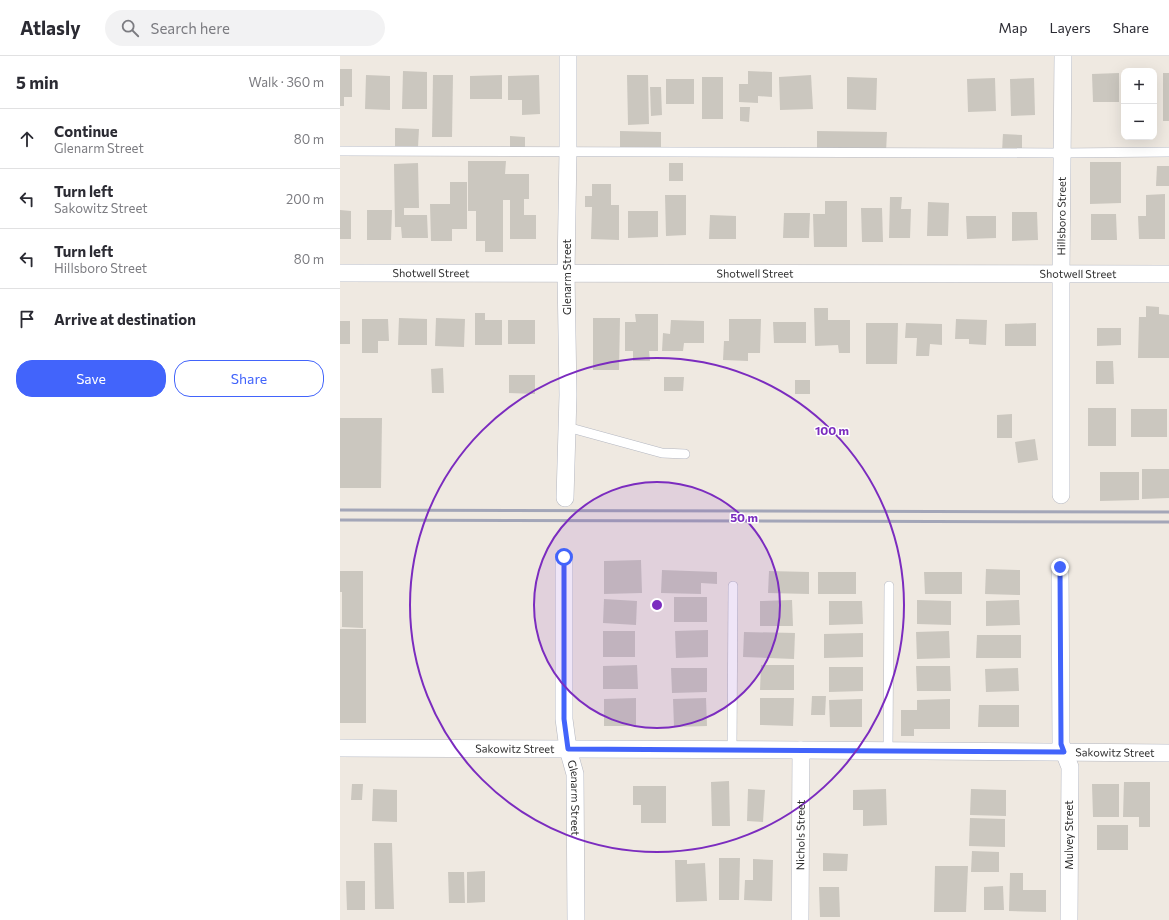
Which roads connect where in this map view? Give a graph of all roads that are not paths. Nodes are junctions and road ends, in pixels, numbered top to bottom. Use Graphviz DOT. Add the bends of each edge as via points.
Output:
graph roads {
  1 [pos="568,56"];
  2 [pos="1063,56"];
  3 [pos="340,151"];
  4 [pos="568,151"];
  5 [pos="1169,152"];
  6 [pos="1062,154"];
  7 [pos="340,273"];
  8 [pos="566,273"];
  9 [pos="1061,274"];
  10 [pos="1169,274"];
  11 [pos="567,427"];
  12 [pos="685,454"];
  13 [pos="1061,495"];
  14 [pos="565,498"];
  15 [pos="564,557"];
  16 [pos="1060,567"];
  17 [pos="732,586"];
  18 [pos="889,586"];
  19 [pos="340,748"];
  20 [pos="568,749"];
  21 [pos="732,750"];
  22 [pos="801,750"];
  23 [pos="888,751"];
  24 [pos="1064,752"];
  25 [pos="1169,753"];
  26 [pos="576,920"];
  27 [pos="800,920"];
  28 [pos="1069,920"];
  1 -- 4 [label="street, Glenarm Street"];
  2 -- 6 [label="street, Hillsboro Street"];
  3 -- 4 [label="lane"];
  4 -- 6 [label="lane"];
  4 -- 8 [label="street, Glenarm Street"];
  5 -- 6 [label="lane"];
  6 -- 9 [label="street, Hillsboro Street"];
  7 -- 8 [label="street, Shotwell Street"];
  8 -- 9 [label="street, Shotwell Street"];
  8 -- 11 [label="street, Glenarm Street"];
  9 -- 10 [label="street, Shotwell Street"];
  9 -- 13 [label="street, Hillsboro Street"];
  11 -- 12 [label="lane" via="662,453"];
  11 -- 14 [label="street, Glenarm Street"];
  15 -- 20 [label="street, Glenarm Street" via="564,719"];
  16 -- 24 [label="street" via="1061,744"];
  17 -- 21 [label="lane"];
  18 -- 23 [label="lane"];
  19 -- 20 [label="street, Sakowitz Street"];
  20 -- 21 [label="street, Sakowitz Street"];
  20 -- 26 [label="street, Glenarm Street" via="575,774"];
  21 -- 22 [label="street, Sakowitz Street"];
  22 -- 23 [label="street, Sakowitz Street"];
  22 -- 27 [label="street, Nichols Street"];
  23 -- 24 [label="street, Sakowitz Street"];
  24 -- 25 [label="street, Sakowitz Street"];
  24 -- 28 [label="street, Mulvey Street" via="1070,767"];
}
